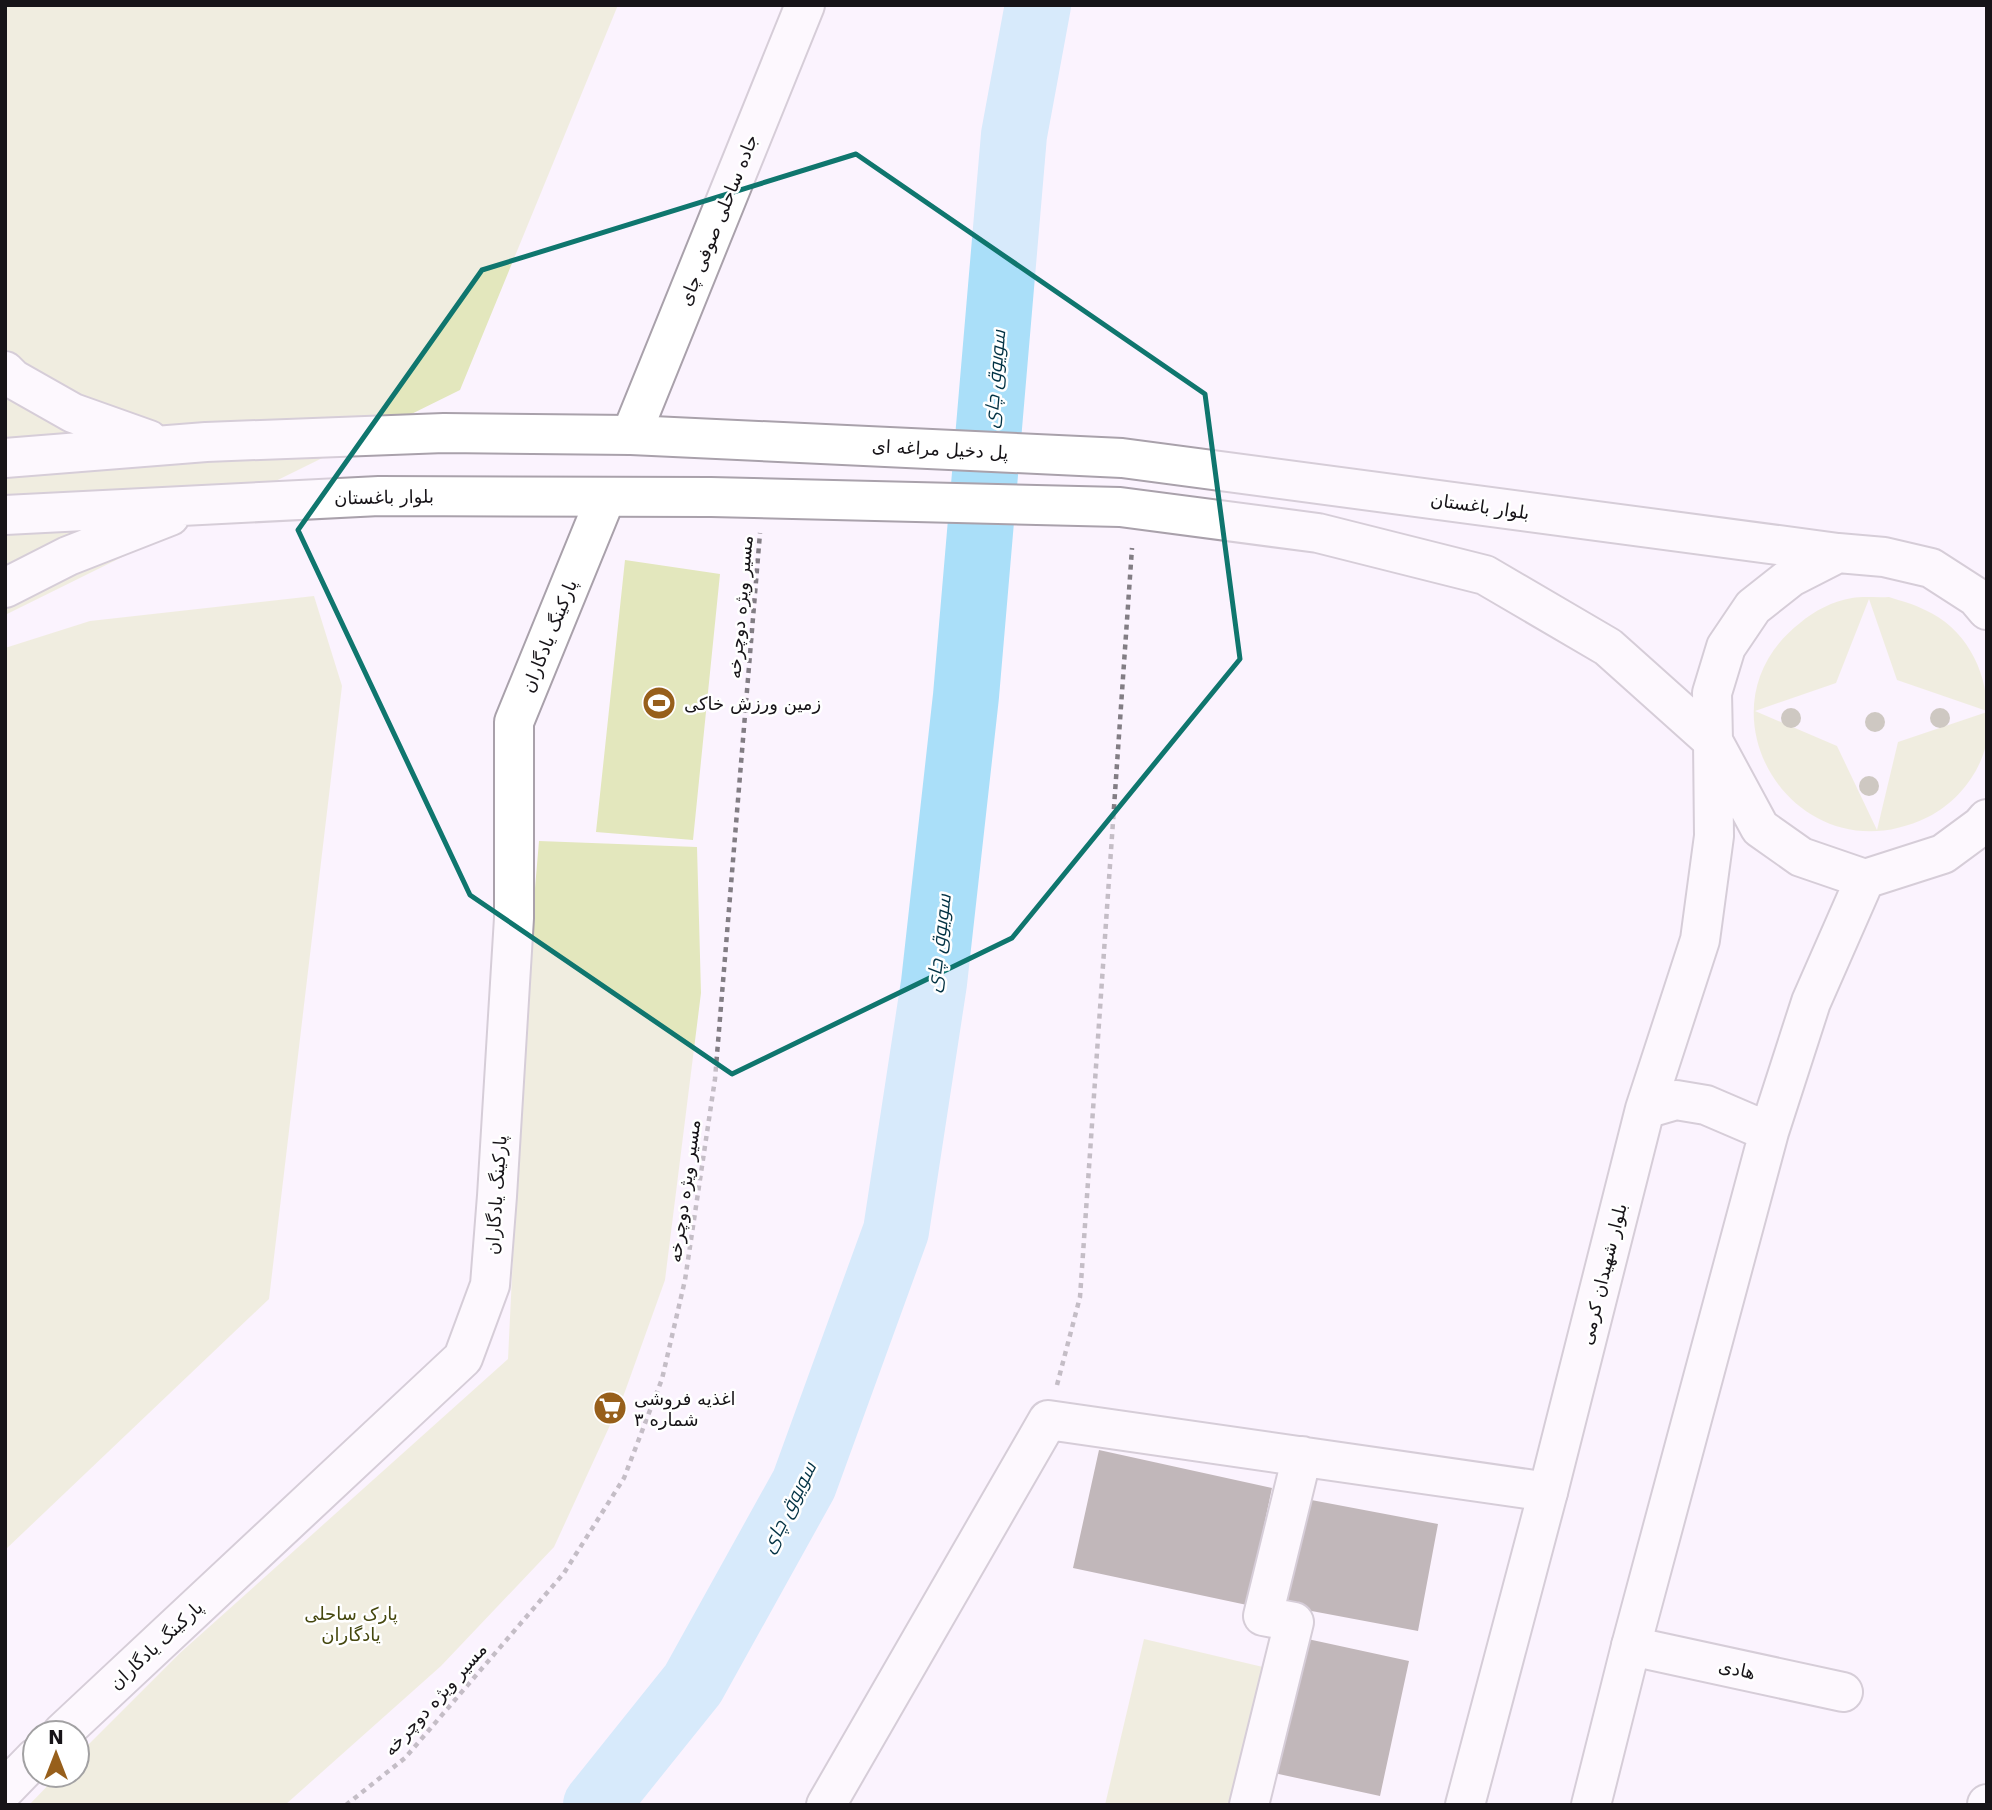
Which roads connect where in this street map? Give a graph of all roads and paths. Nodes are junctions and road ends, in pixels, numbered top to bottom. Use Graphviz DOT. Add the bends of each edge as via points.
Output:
graph roads {
  1 [pos="805,5"];
  2 [pos="5,371"];
  3 [pos="631,435"];
  4 [pos="164,445"];
  5 [pos="5,458"];
  6 [pos="1122,458"];
  7 [pos="606,498"];
  8 [pos="199,504"];
  9 [pos="762,513"];
  10 [pos="5,515"];
  11 [pos="1132,548"];
  12 [pos="1838,553"];
  13 [pos="1931,568"];
  14 [pos="1987,573"];
  15 [pos="5,588"];
  16 [pos="1987,610"];
  17 [pos="1713,741"];
  18 [pos="1987,819"];
  19 [pos="1865,878"];
  20 [pos="1645,1109"];
  21 [pos="1769,1132"];
  22 [pos="1048,1420"];
  23 [pos="1302,1456"];
  24 [pos="1548,1492"];
  25 [pos="1631,1646"];
  26 [pos="1843,1692"];
  27 [pos="77,1719"];
  28 [pos="21,1772"];
  29 [pos="5,1788"];
  30 [pos="346,1805"];
  31 [pos="826,1805"];
  32 [pos="1249,1805"];
  33 [pos="1465,1805"];
  34 [pos="1591,1805"];
  1 -- 3 [label="main road, جاده ساحلی صوفی چای"];
  2 -- 4 [label="main road" via="74,413"];
  3 -- 4 [label="main road" via="444,433"];
  3 -- 6 [label="main road, پل دخیل مراغه ای"];
  4 -- 5 [label="main road"];
  6 -- 12 [label="main road, بلوار باغستان"];
  7 -- 8 [label="main road, بلوار باغستان" via="379,496"];
  7 -- 9 [label="main road, بلوار باغستان"];
  7 -- 27 [label="main road, پارکینگ یادگاران" via="514,722 514,918 498,1196 490,1284 463,1358"];
  8 -- 10 [label="main road, بلوار باغستان"];
  8 -- 15 [label="main road" via="68,556"];
  9 -- 17 [label="main road" via="1120,507 1318,533 1485,575 1608,648"];
  9 -- 30 [label="path, مسیر ویژه دوچرخه" via="715,1079 685,1280 662,1379 624,1478 564,1573 405,1758"];
  11 -- 22 [label="path" via="1080,1297"];
  12 -- 13 [label="main road, بلوار باغستان"];
  12 -- 17 [label="main road, بلوار شهیدان کرمی" via="1791,577 1746,617 1726,648 1712,693"];
  13 -- 14 [label="main road"];
  13 -- 16 [label="main road" via="1976,597"];
  17 -- 19 [label="main road" via="1759,828 1801,857"];
  17 -- 20 [label="main road, بلوار شهیدان کرمی" via="1714,836 1700,940"];
  18 -- 19 [label="main road" via="1943,854"];
  19 -- 21 [label="main road" via="1811,1002"];
  20 -- 21 [label="main road" via="1676,1100 1706,1105"];
  20 -- 24 [label="main road, بلوار شهیدان کرمی"];
  21 -- 25 [label="main road"];
  22 -- 23 [label="main road"];
  22 -- 31 [label="main road"];
  23 -- 24 [label="main road"];
  23 -- 32 [label="main road" via="1264,1616 1294,1622"];
  24 -- 33 [label="main road, بلوار شهیدان کرمی"];
  25 -- 26 [label="main road, هادی"];
  25 -- 34 [label="main road"];
  28 -- 29 [label="main road"];
}
